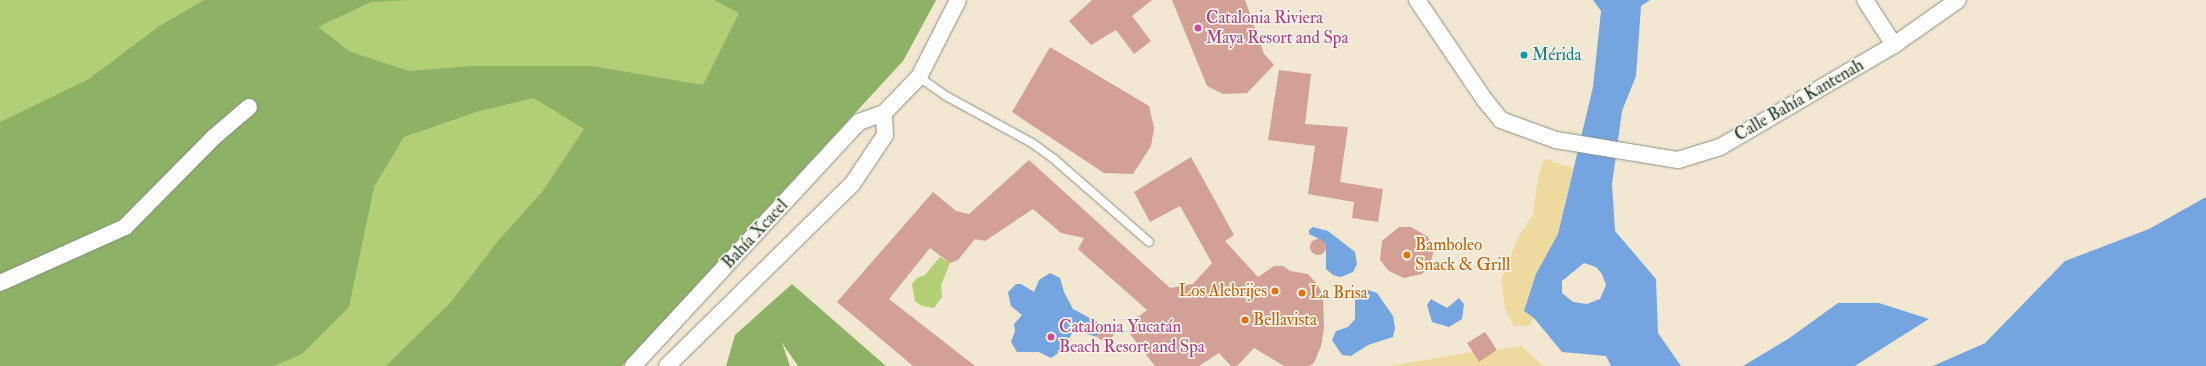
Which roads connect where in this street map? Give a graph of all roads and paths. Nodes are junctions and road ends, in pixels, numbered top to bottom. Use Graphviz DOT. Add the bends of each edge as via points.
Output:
graph roads {
  1 [pos="958,0"];
  2 [pos="1417,0"];
  3 [pos="1865,0"];
  4 [pos="1958,0"];
  5 [pos="1894,45"];
  6 [pos="919,77"];
  7 [pos="249,107"];
  8 [pos="884,113"];
  9 [pos="1149,242"];
  10 [pos="0,283"];
  11 [pos="633,366"];
  12 [pos="667,366"];
  1 -- 6 [label="street, Bahía Xcacel"];
  2 -- 5 [label="street, Calle Bahía Kantenah" via="1501,120 1556,140 1678,160 1720,147"];
  3 -- 5 [label="street"];
  4 -- 5 [label="street, Calle Bahía Kantenah"];
  6 -- 8 [label="street, Bahía Xcacel"];
  6 -- 9 [label="lane" via="946,96 1032,143"];
  7 -- 10 [label="street" via="214,138 126,227"];
  8 -- 11 [label="street, Bahía Xcacel" via="859,122"];
  8 -- 12 [label="street, Bahía Xcacel" via="885,135 853,183"];
}
